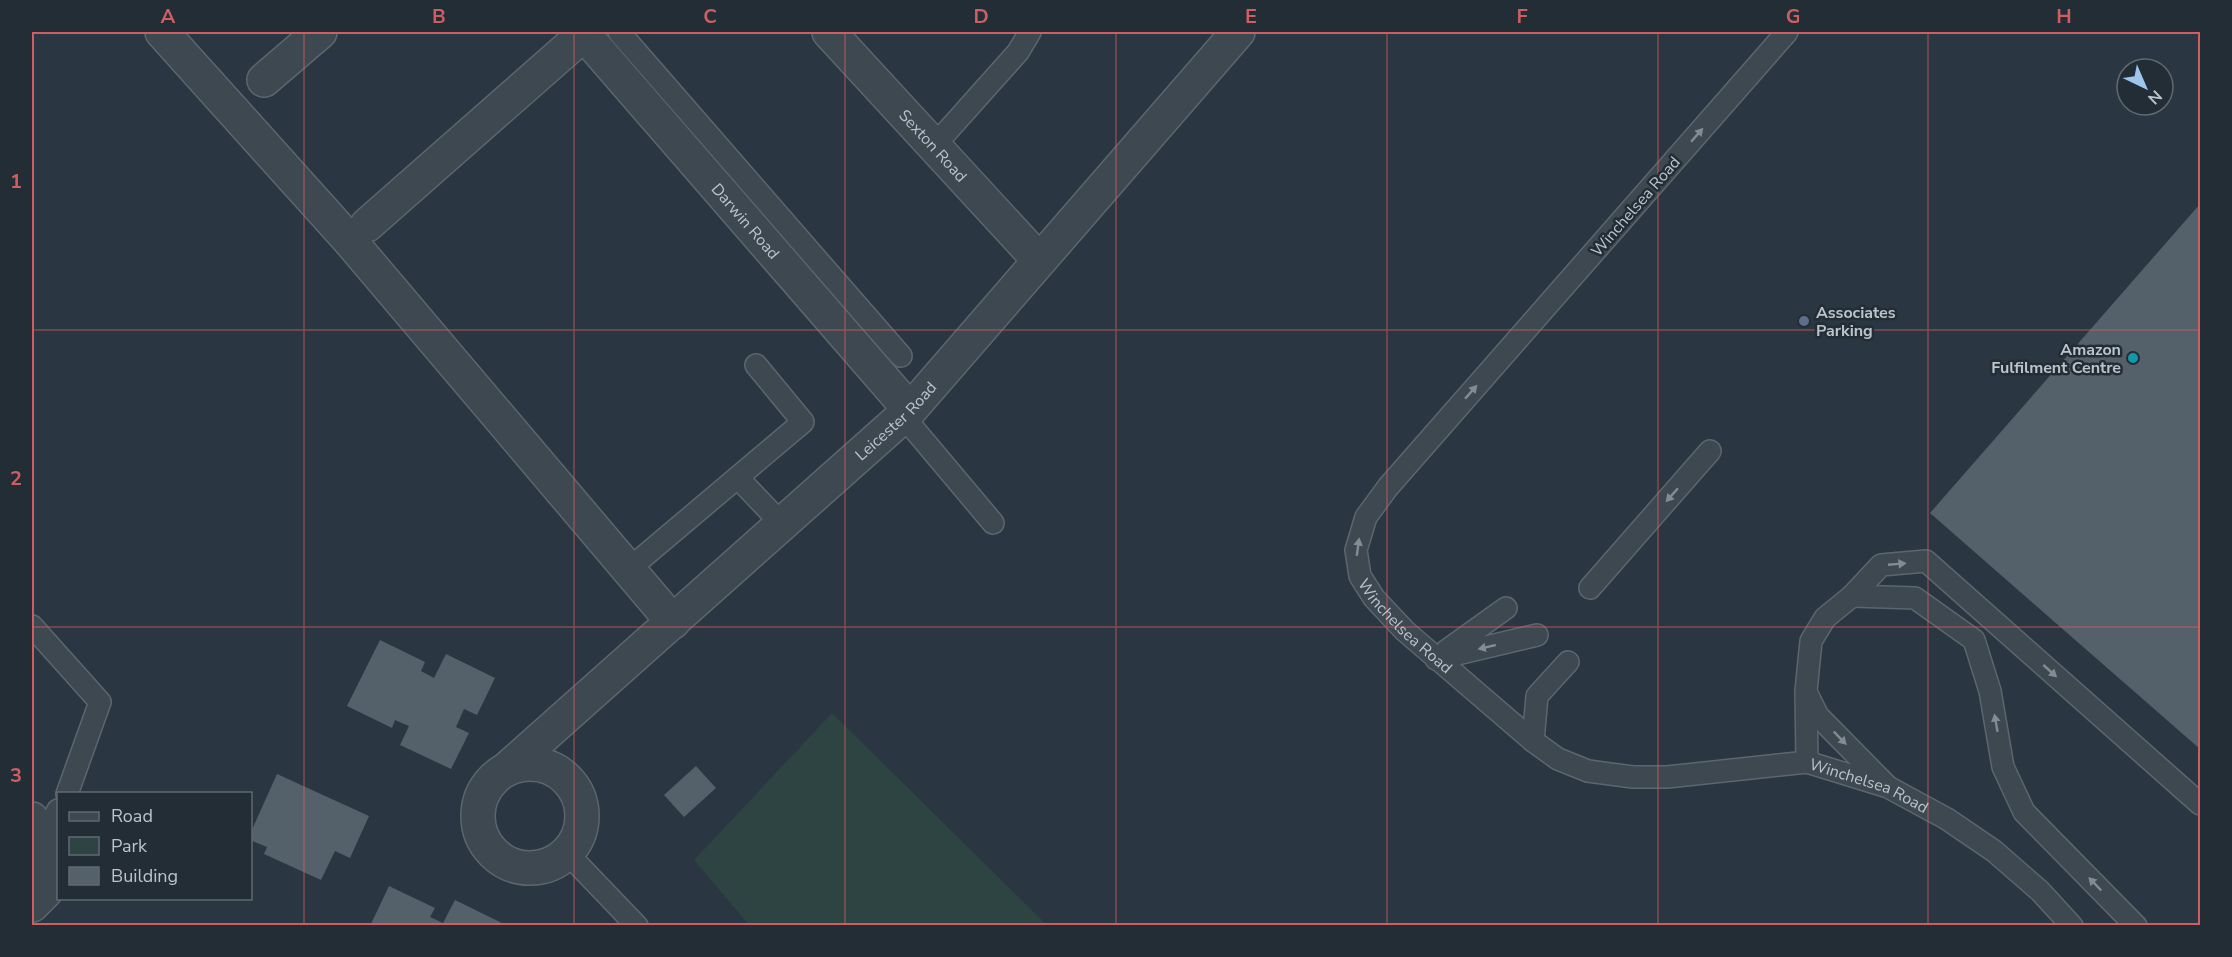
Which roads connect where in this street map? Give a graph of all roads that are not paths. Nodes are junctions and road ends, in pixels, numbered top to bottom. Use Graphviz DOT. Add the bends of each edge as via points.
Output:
graph roads {
  1 [pos="320,32"];
  2 [pos="620,32"];
  3 [pos="829,32"];
  4 [pos="1030,32"];
  5 [pos="1238,32"];
  6 [pos="1787,32"];
  7 [pos="583,33"];
  8 [pos="169,34"];
  9 [pos="264,81"];
  10 [pos="934,146"];
  11 [pos="367,225"];
  12 [pos="1039,260"];
  13 [pos="863,335"];
  14 [pos="901,356"];
  15 [pos="756,365"];
  16 [pos="906,413"];
  17 [pos="1710,451"];
  18 [pos="738,478"];
  19 [pos="782,524"];
  20 [pos="993,524"];
  21 [pos="629,569"];
  22 [pos="1590,588"];
  23 [pos="1852,597"];
  24 [pos="1506,608"];
  25 [pos="673,622"];
  26 [pos="32,626"];
  27 [pos="1537,635"];
  28 [pos="1436,659"];
  29 [pos="1568,662"];
  30 [pos="1806,691"];
  31 [pos="1533,741"];
  32 [pos="1807,762"];
  33 [pos="509,767"];
  34 [pos="1888,787"];
  35 [pos="69,792"];
  36 [pos="2200,804"];
  37 [pos="57,811"];
  38 [pos="37,828"];
  39 [pos="567,853"];
  40 [pos="32,905"];
  41 [pos="638,926"];
  42 [pos="2072,926"];
  43 [pos="2136,926"];
  1 -- 9 [label="street"];
  2 -- 13 [label="lane"];
  3 -- 10 [label="street, Sexton Road"];
  4 -- 10 [label="lane" via="1018,52"];
  5 -- 12 [label="street, Leicester Road"];
  28 -- 6 [label="lane, Winchelsea Road, one-way" via="1374,598 1360,576 1356,550 1366,517 1388,487"];
  7 -- 11 [label="street"];
  7 -- 13 [label="street, Darwin Road"];
  8 -- 21 [label="street"];
  10 -- 12 [label="street, Sexton Road"];
  12 -- 16 [label="street, Leicester Road"];
  13 -- 14 [label="lane"];
  13 -- 16 [label="street, Darwin Road"];
  15 -- 18 [label="lane" via="803,422"];
  16 -- 19 [label="street, Leicester Road"];
  16 -- 20 [label="lane"];
  17 -- 22 [label="lane, one-way"];
  18 -- 19 [label="lane"];
  18 -- 21 [label="lane"];
  19 -- 25 [label="street, Leicester Road"];
  21 -- 25 [label="street"];
  23 -- 30 [label="lane" via="1826,618 1811,641"];
  23 -- 36 [label="lane, one-way" via="1881,565 1926,561"];
  43 -- 23 [label="lane, one-way" via="2024,812 2003,767 1990,691 1974,640 1915,598"];
  24 -- 28 [label="lane"];
  25 -- 33 [label="street, Leicester Road"];
  26 -- 35 [label="lane" via="100,702"];
  27 -- 28 [label="lane, one-way"];
  28 -- 31 [label="lane, Winchelsea Road"];
  29 -- 31 [label="lane" via="1537,696"];
  30 -- 32 [label="lane"];
  30 -- 34 [label="lane, one-way" via="1818,716"];
  31 -- 32 [label="lane, Winchelsea Road" via="1558,759 1588,771 1633,777"];
  32 -- 34 [label="lane, Winchelsea Road"];
  33 -- 39 [label="street" via="526,763 544,765 561,773 573,786 581,803 582,821 578,838"];
  33 -- 39 [label="street" via="484,789 478,804 481,837 490,851 518,868 535,869 552,864"];
  34 -- 42 [label="lane, Winchelsea Road" via="1947,819 1994,851 2040,891"];
  37 -- 38 [label="lane"];
  38 -- 40 [label="street" via="51,852 46,891"];
  39 -- 41 [label="lane"];
}
